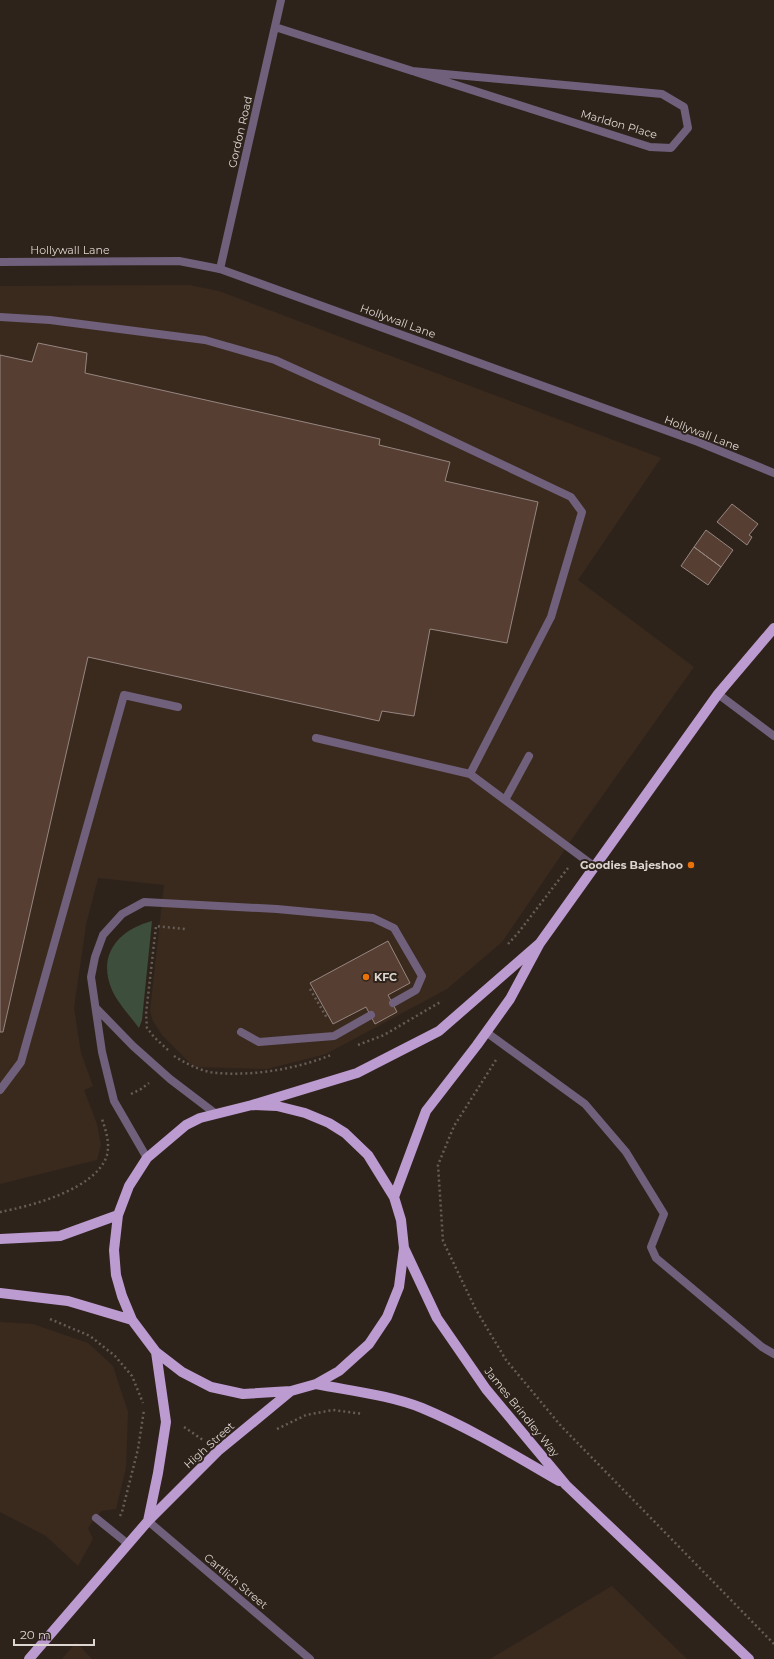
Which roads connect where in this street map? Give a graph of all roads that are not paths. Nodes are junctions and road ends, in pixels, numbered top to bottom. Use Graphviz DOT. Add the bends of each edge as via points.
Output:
graph roads {
  1 [pos="281,0"];
  2 [pos="275,27"];
  3 [pos="412,71"];
  4 [pos="0,262"];
  5 [pos="220,269"];
  6 [pos="0,317"];
  7 [pos="774,473"];
  8 [pos="774,628"];
  9 [pos="718,694"];
  10 [pos="178,707"];
  11 [pos="774,736"];
  12 [pos="316,738"];
  13 [pos="529,756"];
  14 [pos="470,774"];
  15 [pos="504,800"];
  16 [pos="595,866"];
  17 [pos="540,943"];
  18 [pos="393,1003"];
  19 [pos="96,1008"];
  20 [pos="371,1015"];
  21 [pos="241,1032"];
  22 [pos="486,1032"];
  23 [pos="0,1090"];
  24 [pos="252,1105"];
  25 [pos="216,1114"];
  26 [pos="147,1158"];
  27 [pos="394,1197"];
  28 [pos="118,1215"];
  29 [pos="0,1239"];
  30 [pos="404,1248"];
  31 [pos="0,1293"];
  32 [pos="132,1320"];
  33 [pos="156,1352"];
  34 [pos="774,1354"];
  35 [pos="316,1384"];
  36 [pos="291,1392"];
  37 [pos="566,1485"];
  38 [pos="96,1518"];
  39 [pos="148,1521"];
  40 [pos="128,1544"];
  41 [pos="30,1659"];
  42 [pos="310,1659"];
  43 [pos="749,1659"];
  1 -- 2 [label="street, Gordon Road"];
  2 -- 3 [label="street, Marldon Place"];
  2 -- 5 [label="street, Gordon Road"];
  3 -- 3 [label="street, Marldon Place" via="662,94 684,107 688,128 671,148 650,147"];
  4 -- 5 [label="street, Hollywall Lane" via="179,261"];
  5 -- 7 [label="street, Hollywall Lane" via="698,442"];
  6 -- 14 [label="street" via="50,320 205,340 275,360 571,497 582,512 551,617"];
  8 -- 9 [label="main road"];
  9 -- 11 [label="street"];
  9 -- 16 [label="main road"];
  10 -- 23 [label="street" via="124,695 21,1062"];
  12 -- 14 [label="street"];
  13 -- 15 [label="street"];
  14 -- 15 [label="street"];
  15 -- 16 [label="street"];
  16 -- 17 [label="main road"];
  17 -- 22 [label="main road" via="510,999"];
  17 -- 24 [label="main road" via="440,1031 357,1073"];
  18 -- 19 [label="street" via="416,990 422,976 394,928 373,918 144,902 122,914 103,935 91,977"];
  19 -- 25 [label="street" via="161,1071"];
  19 -- 26 [label="street" via="102,1052 114,1101"];
  20 -- 21 [label="street" via="334,1036 259,1042"];
  22 -- 27 [label="main road" via="426,1111"];
  22 -- 34 [label="street" via="585,1104 626,1152 664,1214 651,1247 656,1258 762,1347"];
  24 -- 25 [label="main road"];
  24 -- 27 [label="main road" via="277,1106 305,1113 345,1133 368,1155"];
  25 -- 26 [label="main road" via="186,1125"];
  26 -- 28 [label="main road" via="129,1186"];
  27 -- 30 [label="main road" via="401,1220"];
  28 -- 29 [label="main road" via="60,1236"];
  28 -- 32 [label="main road" via="114,1250 116,1275"];
  30 -- 35 [label="main road" via="399,1287 387,1317 369,1344 339,1371"];
  30 -- 37 [label="main road, James Brindley Way" via="437,1318 486,1389"];
  31 -- 32 [label="main road" via="68,1301"];
  32 -- 33 [label="main road"];
  33 -- 36 [label="main road" via="182,1372 211,1387 243,1394"];
  33 -- 39 [label="main road, High Street" via="166,1422"];
  35 -- 36 [label="main road"];
  35 -- 37 [label="main road, James Brindley Way" via="396,1400 422,1408 472,1431"];
  36 -- 39 [label="main road, High Street" via="218,1451"];
  37 -- 43 [label="main road, James Brindley Way"];
  38 -- 40 [label="street"];
  39 -- 40 [label="main road, High Street"];
  39 -- 42 [label="street, Cartlich Street"];
  40 -- 41 [label="main road, High Street"];
}
